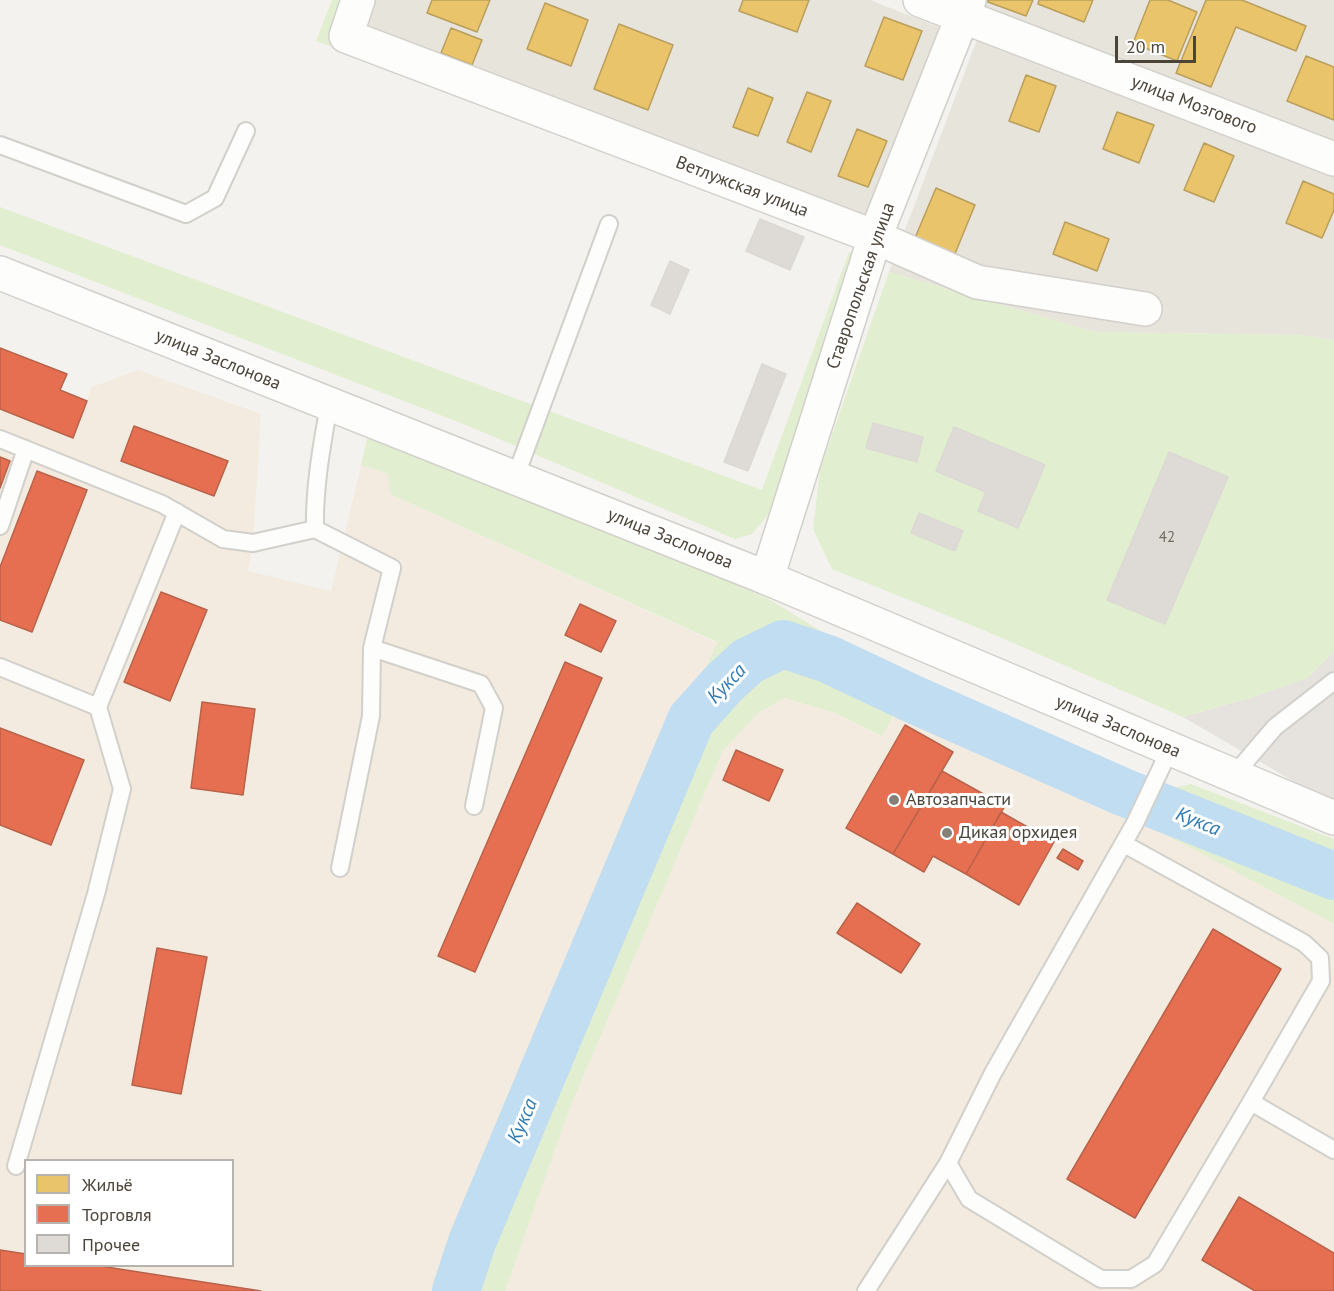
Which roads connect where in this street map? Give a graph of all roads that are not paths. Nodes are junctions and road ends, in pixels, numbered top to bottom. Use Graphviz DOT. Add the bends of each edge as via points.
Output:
graph roads {
  1 [pos="358,0"];
  2 [pos="920,0"];
  3 [pos="966,8"];
  4 [pos="246,131"];
  5 [pos="0,144"];
  6 [pos="1334,159"];
  7 [pos="609,224"];
  8 [pos="875,237"];
  9 [pos="0,273"];
  10 [pos="1145,309"];
  11 [pos="329,404"];
  12 [pos="0,439"];
  13 [pos="26,449"];
  14 [pos="515,478"];
  15 [pos="177,512"];
  16 [pos="0,526"];
  17 [pos="315,529"];
  18 [pos="767,578"];
  19 [pos="372,648"];
  20 [pos="0,667"];
  21 [pos="1334,681"];
  22 [pos="98,707"];
  23 [pos="1170,749"];
  24 [pos="1234,776"];
  25 [pos="474,806"];
  26 [pos="1334,818"];
  27 [pos="1124,844"];
  28 [pos="340,868"];
  29 [pos="1251,1102"];
  30 [pos="1334,1150"];
  31 [pos="948,1163"];
  32 [pos="16,1166"];
  33 [pos="866,1291"];
  1 -- 8 [label="street, Ветлужская улица" via="346,36"];
  2 -- 3 [label="street, улица Мозгового"];
  3 -- 6 [label="street, улица Мозгового"];
  3 -- 8 [label="street, Ставропольская улица"];
  4 -- 5 [label="lane" via="215,198 186,214"];
  7 -- 14 [label="lane"];
  8 -- 10 [label="street, Ветлужская улица" via="977,282"];
  8 -- 18 [label="street, Ставропольская улица"];
  9 -- 11 [label="street, улица Заслонова"];
  11 -- 14 [label="street, улица Заслонова"];
  11 -- 17 [label="lane"];
  12 -- 13 [label="lane"];
  13 -- 15 [label="lane"];
  13 -- 16 [label="lane"];
  14 -- 18 [label="street, улица Заслонова"];
  15 -- 17 [label="lane" via="223,539 253,543"];
  15 -- 22 [label="lane"];
  17 -- 19 [label="lane" via="392,568"];
  18 -- 23 [label="street, улица Заслонова"];
  19 -- 25 [label="lane" via="481,684 494,708"];
  19 -- 28 [label="lane" via="371,716"];
  20 -- 22 [label="lane"];
  21 -- 24 [label="lane" via="1275,727"];
  22 -- 32 [label="lane" via="122,789 96,894"];
  23 -- 24 [label="street, улица Заслонова"];
  23 -- 27 [label="lane"];
  24 -- 26 [label="street, улица Заслонова"];
  27 -- 29 [label="lane" via="1304,943 1320,958 1321,981"];
  27 -- 31 [label="lane" via="993,1073"];
  29 -- 30 [label="lane"];
  29 -- 31 [label="lane" via="1155,1264 1131,1280 1101,1279 969,1199"];
  31 -- 33 [label="lane"];
}
